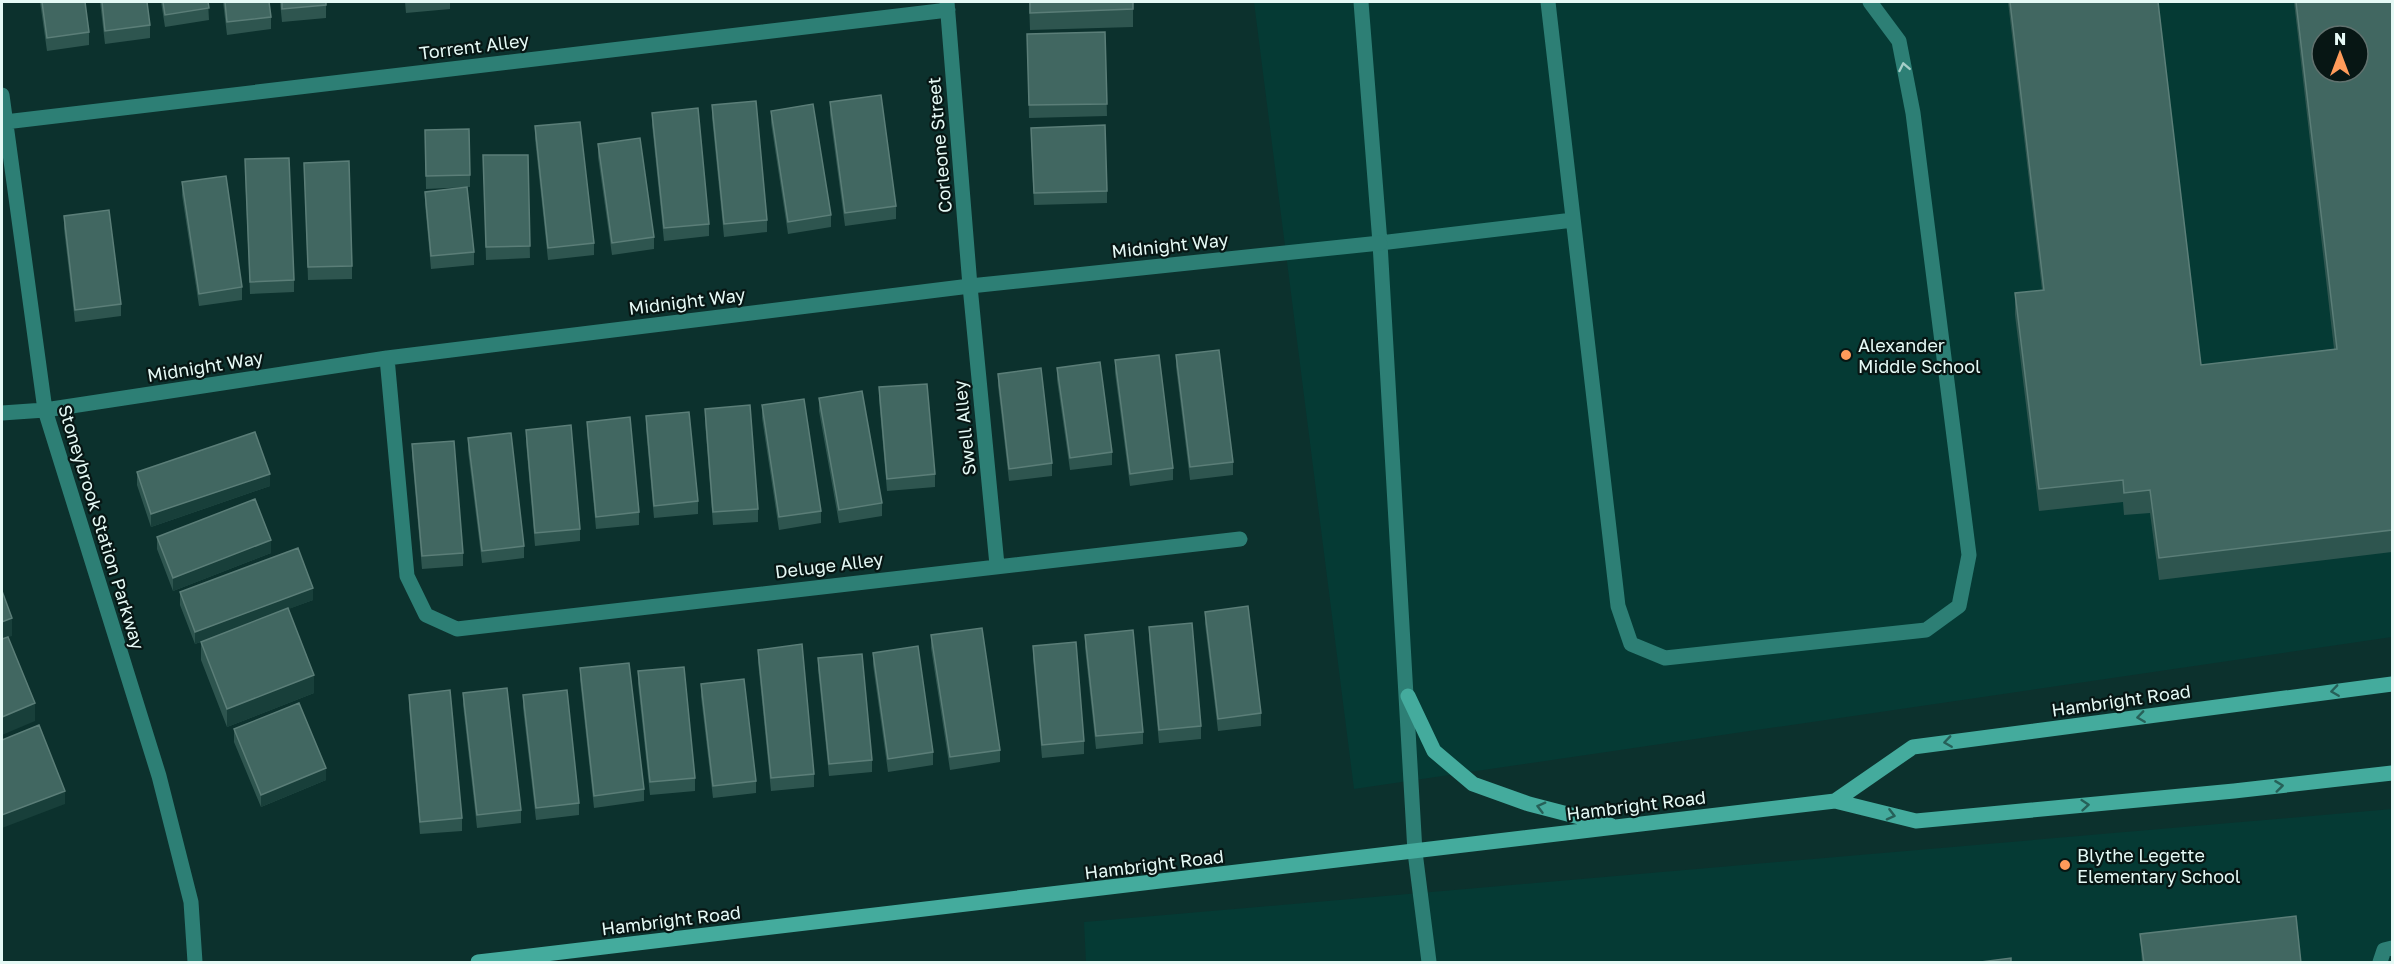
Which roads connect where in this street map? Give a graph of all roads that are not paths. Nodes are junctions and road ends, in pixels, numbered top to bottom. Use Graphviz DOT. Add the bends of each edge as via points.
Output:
graph roads {
  1 [pos="1361,2"];
  2 [pos="1548,2"];
  3 [pos="1870,2"];
  4 [pos="948,6"];
  5 [pos="2,96"];
  6 [pos="5,122"];
  7 [pos="1573,220"];
  8 [pos="1380,243"];
  9 [pos="970,286"];
  10 [pos="387,358"];
  11 [pos="45,410"];
  12 [pos="2,413"];
  13 [pos="1240,539"];
  14 [pos="997,565"];
  15 [pos="2392,684"];
  16 [pos="1408,696"];
  17 [pos="2392,773"];
  18 [pos="1834,801"];
  19 [pos="1618,827"];
  20 [pos="1415,852"];
  21 [pos="2392,948"];
  22 [pos="195,963"];
  23 [pos="478,963"];
  24 [pos="1429,963"];
  25 [pos="2380,963"];
  1 -- 8 [label="street"];
  2 -- 7 [label="street"];
  7 -- 3 [label="street, one-way" via="1618,606 1631,644 1665,658 1926,630 1959,606 1969,555 1914,125 1899,41"];
  4 -- 6 [label="street, Torrent Alley"];
  4 -- 9 [label="street, Corleone Street"];
  5 -- 6 [label="street, Stoneybrook Station Parkway"];
  6 -- 11 [label="street, Stoneybrook Station Parkway"];
  7 -- 8 [label="street, Midnight Way"];
  8 -- 9 [label="street, Midnight Way"];
  8 -- 16 [label="street"];
  9 -- 10 [label="street, Midnight Way"];
  9 -- 14 [label="street, Swell Alley"];
  10 -- 11 [label="street, Midnight Way"];
  10 -- 14 [label="street, Deluge Alley" via="407,576 426,615 457,629"];
  11 -- 12 [label="street, Midnight Way"];
  11 -- 22 [label="street, Stoneybrook Station Parkway" via="159,776 190,902"];
  13 -- 14 [label="street, Deluge Alley"];
  15 -- 18 [label="main road, Hambright Road, one-way" via="1913,747"];
  19 -- 16 [label="main road, one-way" via="1529,804 1473,784 1434,751"];
  16 -- 20 [label="street"];
  18 -- 17 [label="main road, Hambright Road, one-way" via="1916,821"];
  18 -- 19 [label="main road, Hambright Road"];
  19 -- 20 [label="main road, Hambright Road"];
  20 -- 23 [label="main road, Hambright Road"];
  20 -- 24 [label="street"];
  21 -- 25 [label="street" via="2384,950"];
}
